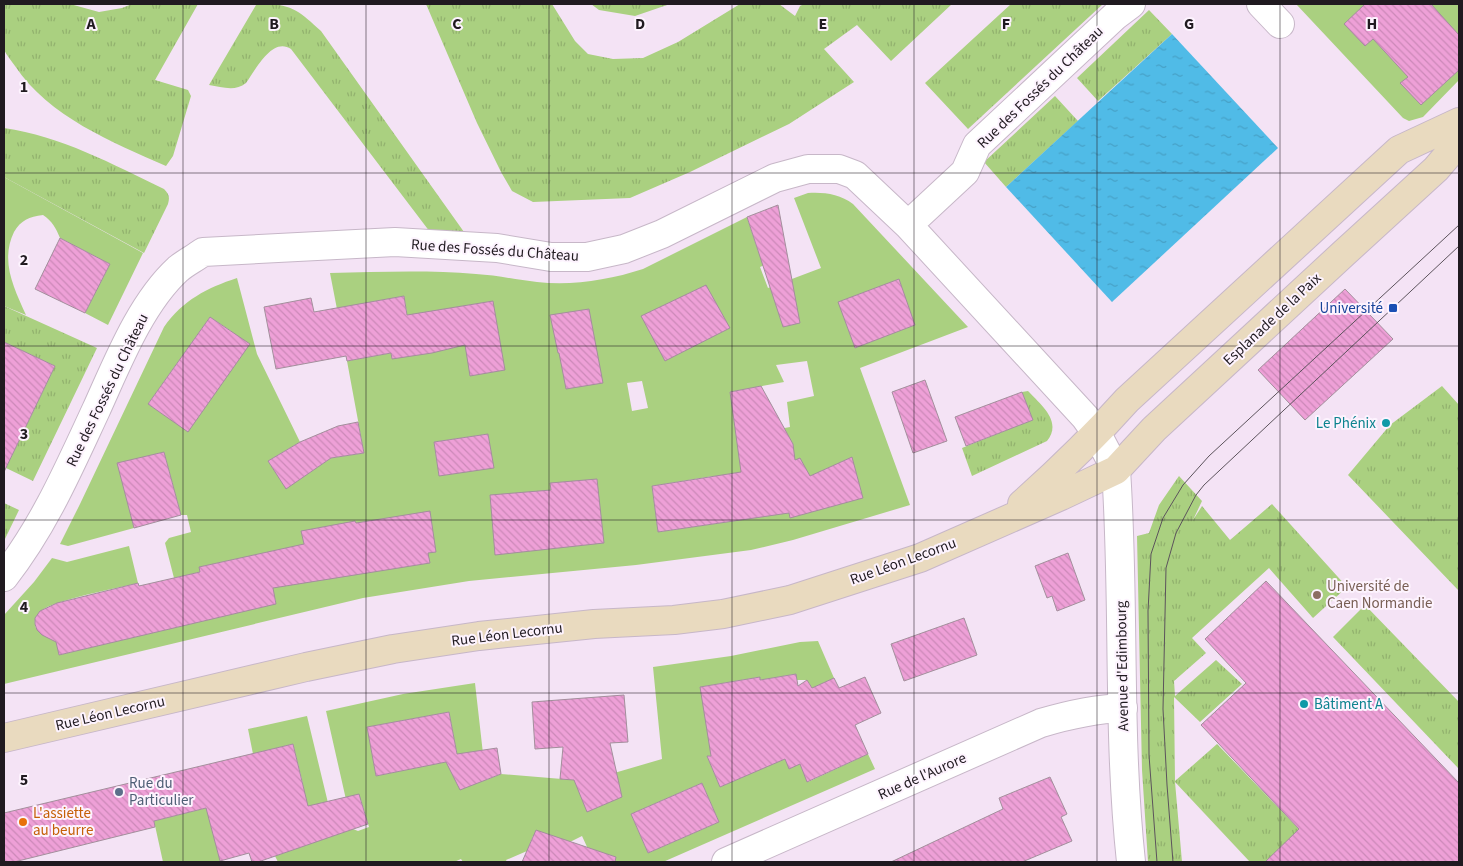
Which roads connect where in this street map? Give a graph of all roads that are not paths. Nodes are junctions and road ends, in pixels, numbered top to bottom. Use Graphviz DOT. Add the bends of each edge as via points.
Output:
graph roads {
  1 [pos="1132,4"];
  2 [pos="1261,4"];
  3 [pos="1280,24"];
  4 [pos="1459,122"];
  5 [pos="1459,142"];
  6 [pos="908,225"];
  7 [pos="1097,434"];
  8 [pos="1116,470"];
  9 [pos="1004,520"];
  10 [pos="4,577"];
  11 [pos="1123,708"];
  12 [pos="4,738"];
  13 [pos="726,862"];
  14 [pos="1131,862"];
  1 -- 6 [label="street, Rue des Fossés du Château" via="976,145 966,172"];
  2 -- 3 [label="street"];
  4 -- 7 [label="main road" via="1399,150 1127,400"];
  5 -- 8 [label="main road, Esplanade de la Paix" via="1436,170 1154,429"];
  6 -- 7 [label="street"];
  6 -- 10 [label="street, Rue des Fossés du Château" via="855,175 839,169 808,169 775,178 624,250 587,257 551,257 497,248 396,242 203,252 178,269 134,327 54,501"];
  7 -- 8 [label="street"];
  7 -- 9 [label="main road, Rue Léon Lecornu"];
  8 -- 9 [label="main road, Rue Léon Lecornu"];
  8 -- 11 [label="street, Avenue d'Edimbourg"];
  9 -- 12 [label="main road, Rue Léon Lecornu" via="920,558 781,602 674,620 594,624 393,649"];
  11 -- 13 [label="street, Rue de l'Aurore" via="1092,710 1041,723"];
  11 -- 14 [label="street, Avenue d'Edimbourg" via="1124,787"];
}
